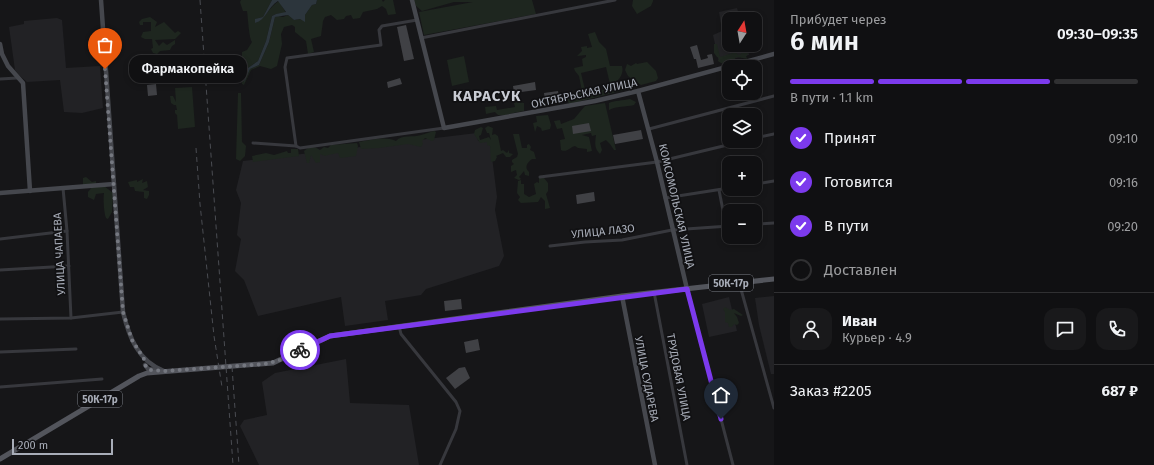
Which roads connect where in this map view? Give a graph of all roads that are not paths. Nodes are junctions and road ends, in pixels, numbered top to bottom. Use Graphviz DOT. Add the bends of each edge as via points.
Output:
graph roads {
  1 [pos="101,0"];
  2 [pos="412,0"];
  3 [pos="615,0"];
  4 [pos="417,20"];
  5 [pos="421,38"];
  6 [pos="0,44"];
  7 [pos="774,54"];
  8 [pos="17,78"];
  9 [pos="0,79"];
  10 [pos="638,91"];
  11 [pos="774,96"];
  12 [pos="444,128"];
  13 [pos="649,129"];
  14 [pos="774,134"];
  15 [pos="762,137"];
  16 [pos="253,143"];
  17 [pos="296,146"];
  18 [pos="722,146"];
  19 [pos="657,162"];
  20 [pos="540,177"];
  21 [pos="774,182"];
  22 [pos="762,183"];
  23 [pos="114,184"];
  24 [pos="63,188"];
  25 [pos="722,189"];
  26 [pos="719,190"];
  27 [pos="30,191"];
  28 [pos="0,193"];
  29 [pos="665,198"];
  30 [pos="722,204"];
  31 [pos="774,223"];
  32 [pos="762,224"];
  33 [pos="722,226"];
  34 [pos="672,230"];
  35 [pos="67,231"];
  36 [pos="0,239"];
  37 [pos="550,246"];
  38 [pos="69,266"];
  39 [pos="0,270"];
  40 [pos="774,278"];
  41 [pos="739,282"];
  42 [pos="687,289"];
  43 [pos="654,292"];
  44 [pos="622,296"];
  45 [pos="123,312"];
  46 [pos="71,318"];
  47 [pos="0,319"];
  48 [pos="399,326"];
  49 [pos="76,350"];
  50 [pos="0,352"];
  51 [pos="147,364"];
  52 [pos="164,371"];
  53 [pos="149,372"];
  54 [pos="139,376"];
  55 [pos="102,379"];
  56 [pos="0,387"];
  57 [pos="774,408"];
  58 [pos="0,459"];
  59 [pos="440,465"];
  60 [pos="655,465"];
  61 [pos="687,465"];
  62 [pos="733,465"];
  1 -- 23 [label="street"];
  2 -- 4 [label="street"];
  3 -- 5 [label="street"];
  4 -- 5 [label="street"];
  4 -- 17 [label="street" via="382,26 379,30 381,45 287,58 285,67"];
  5 -- 12 [label="street"];
  6 -- 8 [label="street" via="5,61"];
  7 -- 10 [label="street, ОКТЯБРЬСКАЯ УЛИЦА"];
  8 -- 9 [label="street"];
  8 -- 27 [label="street" via="23,83 25,99"];
  10 -- 12 [label="street, ОКТЯБРЬСКАЯ УЛИЦА" via="551,110"];
  10 -- 13 [label="street, КОМСОМОЛЬСКАЯ УЛИЦА"];
  11 -- 13 [label="street"];
  12 -- 17 [label="street, ОКТЯБРЬСКАЯ УЛИЦА" via="300,148"];
  13 -- 19 [label="street, КОМСОМОЛЬСКАЯ УЛИЦА"];
  14 -- 15 [label="street"];
  16 -- 17 [label="street, ОКТЯБРЬСКАЯ УЛИЦА"];
  18 -- 19 [label="street"];
  19 -- 20 [label="street"];
  19 -- 29 [label="street, КОМСОМОЛЬСКАЯ УЛИЦА"];
  21 -- 22 [label="street"];
  23 -- 24 [label="street"];
  23 -- 45 [label="street"];
  24 -- 27 [label="street"];
  24 -- 35 [label="street, УЛИЦА ЧАПАЕВА"];
  25 -- 26 [label="street"];
  26 -- 29 [label="street"];
  26 -- 30 [label="street"];
  27 -- 28 [label="street"];
  29 -- 34 [label="street, КОМСОМОЛЬСКАЯ УЛИЦА"];
  31 -- 32 [label="street"];
  33 -- 34 [label="street, УЛИЦА ЛАЗО"];
  34 -- 37 [label="street, УЛИЦА ЛАЗО" via="622,240"];
  34 -- 42 [label="street, КОМСОМОЛЬСКАЯ УЛИЦА"];
  35 -- 36 [label="street"];
  35 -- 38 [label="street, УЛИЦА ЧАПАЕВА"];
  38 -- 39 [label="street"];
  38 -- 46 [label="street, УЛИЦА ЧАПАЕВА"];
  40 -- 41 [label="main road, 50К-17р"];
  41 -- 42 [label="main road, 50К-17р"];
  41 -- 57 [label="street"];
  42 -- 43 [label="main road, 50К-17р"];
  42 -- 62 [label="street, КОМСОМОЛЬСКАЯ УЛИЦА"];
  43 -- 44 [label="main road, 50К-17р"];
  43 -- 61 [label="street, ТРУДОВАЯ УЛИЦА"];
  44 -- 48 [label="main road, 50К-17р"];
  44 -- 60 [label="street, УЛИЦА СУДАРЕВА"];
  45 -- 46 [label="street"];
  45 -- 51 [label="street" via="132,340"];
  46 -- 47 [label="street"];
  48 -- 52 [label="main road, 50К-17р" via="330,336 280,360 265,364"];
  48 -- 59 [label="street" via="401,334 456,402 460,411 456,429"];
  49 -- 50 [label="street"];
  51 -- 52 [label="street"];
  51 -- 53 [label="street"];
  51 -- 54 [label="street"];
  52 -- 53 [label="main road, 50К-17р"];
  53 -- 54 [label="main road, 50К-17р"];
  54 -- 58 [label="main road, 50К-17р"];
  55 -- 56 [label="street"];
}
